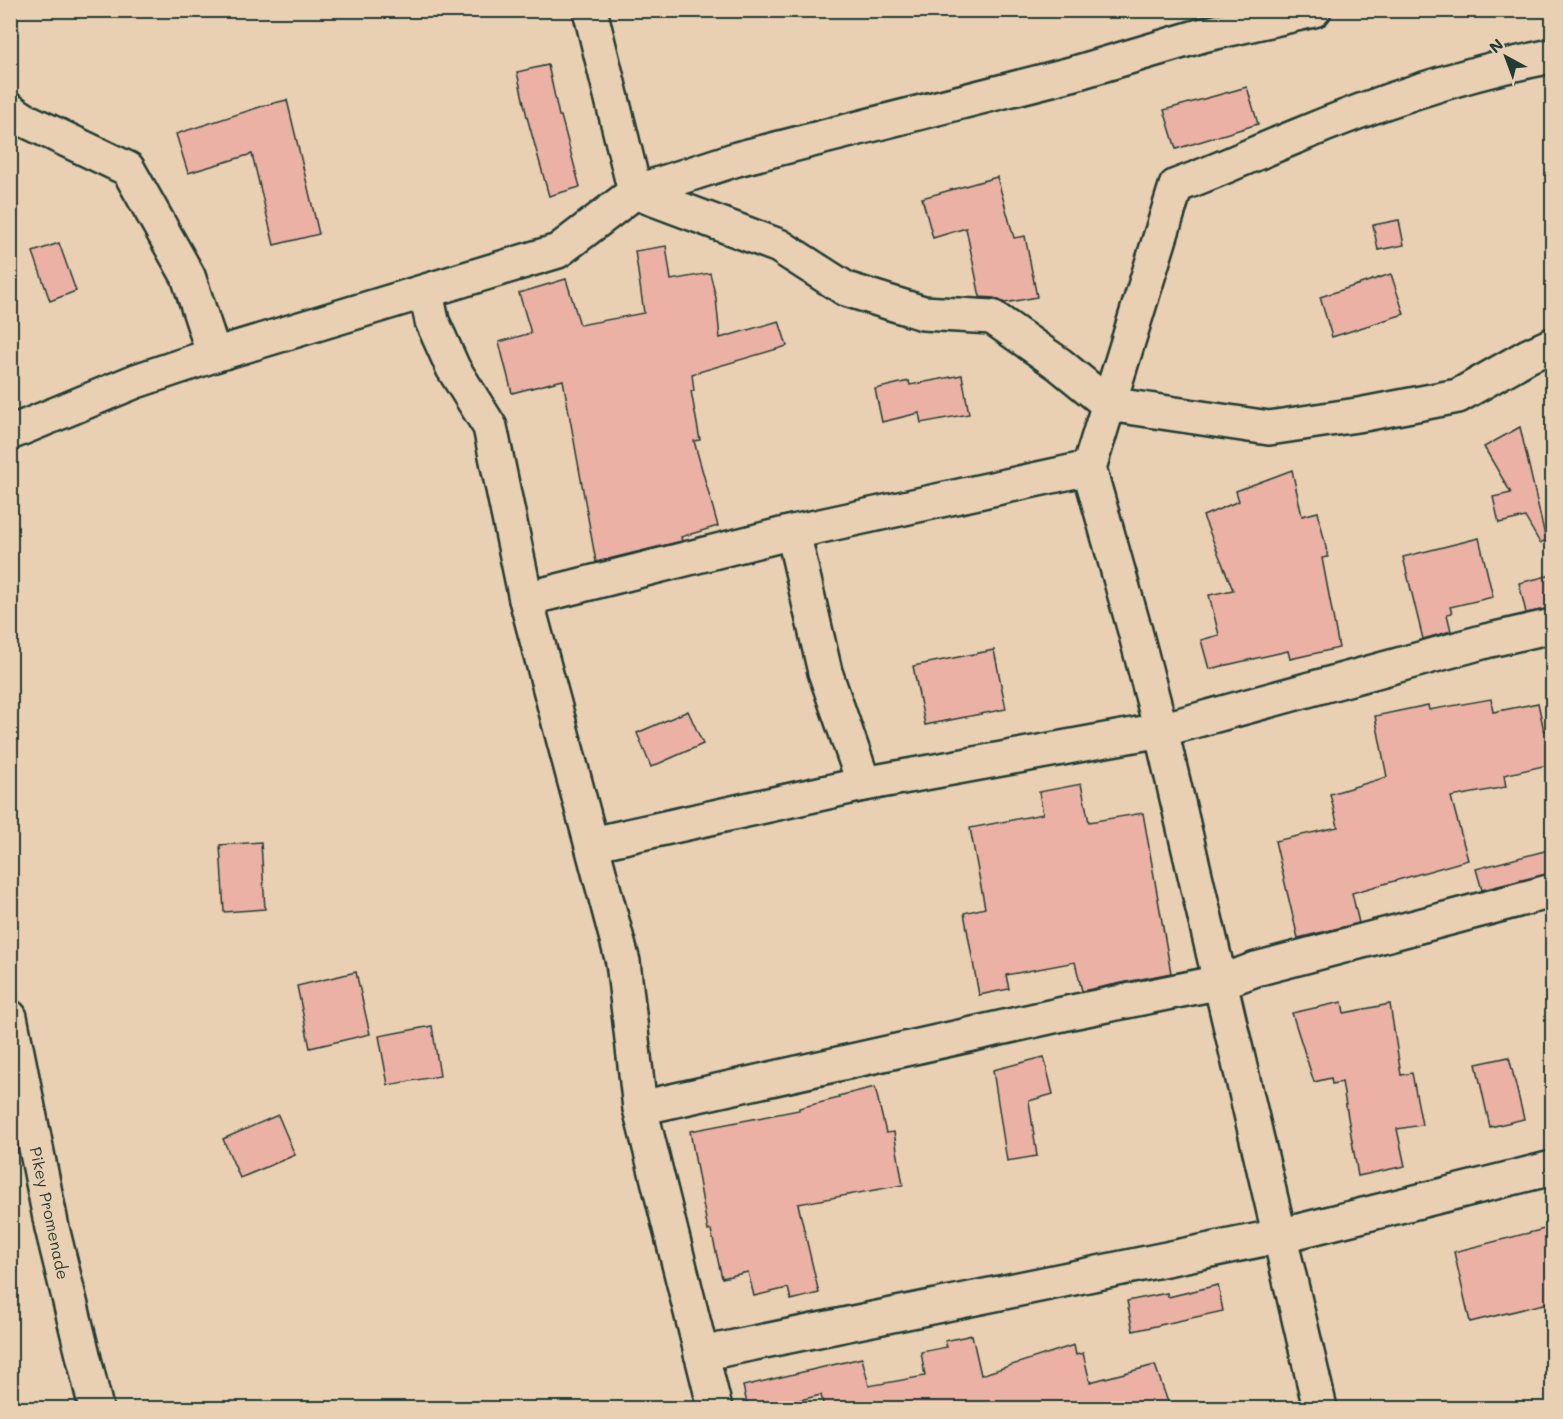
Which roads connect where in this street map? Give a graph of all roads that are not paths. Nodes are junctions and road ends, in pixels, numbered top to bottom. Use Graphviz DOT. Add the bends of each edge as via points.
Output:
graph roads {
  1 [pos="590,10"];
  2 [pos="1314,10"];
  3 [pos="1552,56"];
  4 [pos="10,110"];
  5 [pos="635,192"];
  6 [pos="426,292"];
  7 [pos="1552,345"];
  8 [pos="214,355"];
  9 [pos="1108,404"];
  10 [pos="10,433"];
  11 [pos="1089,468"];
  12 [pos="793,532"];
  13 [pos="526,599"];
  14 [pos="1552,626"];
  15 [pos="1161,730"];
  16 [pos="864,784"];
  17 [pos="592,844"];
  18 [pos="1552,891"];
  19 [pos="1221,982"];
  20 [pos="10,1017"];
  21 [pos="640,1108"];
  22 [pos="1552,1168"];
  23 [pos="1280,1236"];
  24 [pos="701,1354"];
  25 [pos="96,1408"];
  26 [pos="715,1408"];
  27 [pos="1320,1408"];
  1 -- 5 [label="street"];
  2 -- 5 [label="street" via="1203,35 1075,73 737,159"];
  3 -- 9 [label="street" via="1459,78 1371,108 1176,186"];
  4 -- 8 [label="street" via="128,169 188,276"];
  5 -- 6 [label="street" via="558,251"];
  5 -- 9 [label="street" via="779,246 846,289 923,313 992,317"];
  6 -- 8 [label="street"];
  6 -- 13 [label="street" via="432,321 453,368 490,427"];
  7 -- 9 [label="street" via="1458,396 1269,428"];
  8 -- 10 [label="street" via="136,381"];
  9 -- 11 [label="street"];
  11 -- 12 [label="street"];
  11 -- 15 [label="street"];
  12 -- 13 [label="street"];
  12 -- 16 [label="street" via="825,672"];
  13 -- 17 [label="street"];
  14 -- 15 [label="street"];
  15 -- 16 [label="street"];
  15 -- 19 [label="street"];
  16 -- 17 [label="street"];
  17 -- 21 [label="street" via="623,962"];
  18 -- 19 [label="street" via="1288,960"];
  19 -- 21 [label="street"];
  19 -- 23 [label="street"];
  20 -- 25 [label="street, Pikey Promenade" via="52,1228"];
  21 -- 24 [label="street"];
  22 -- 23 [label="street"];
  23 -- 24 [label="street"];
  23 -- 27 [label="street"];
  24 -- 26 [label="street"];
}
